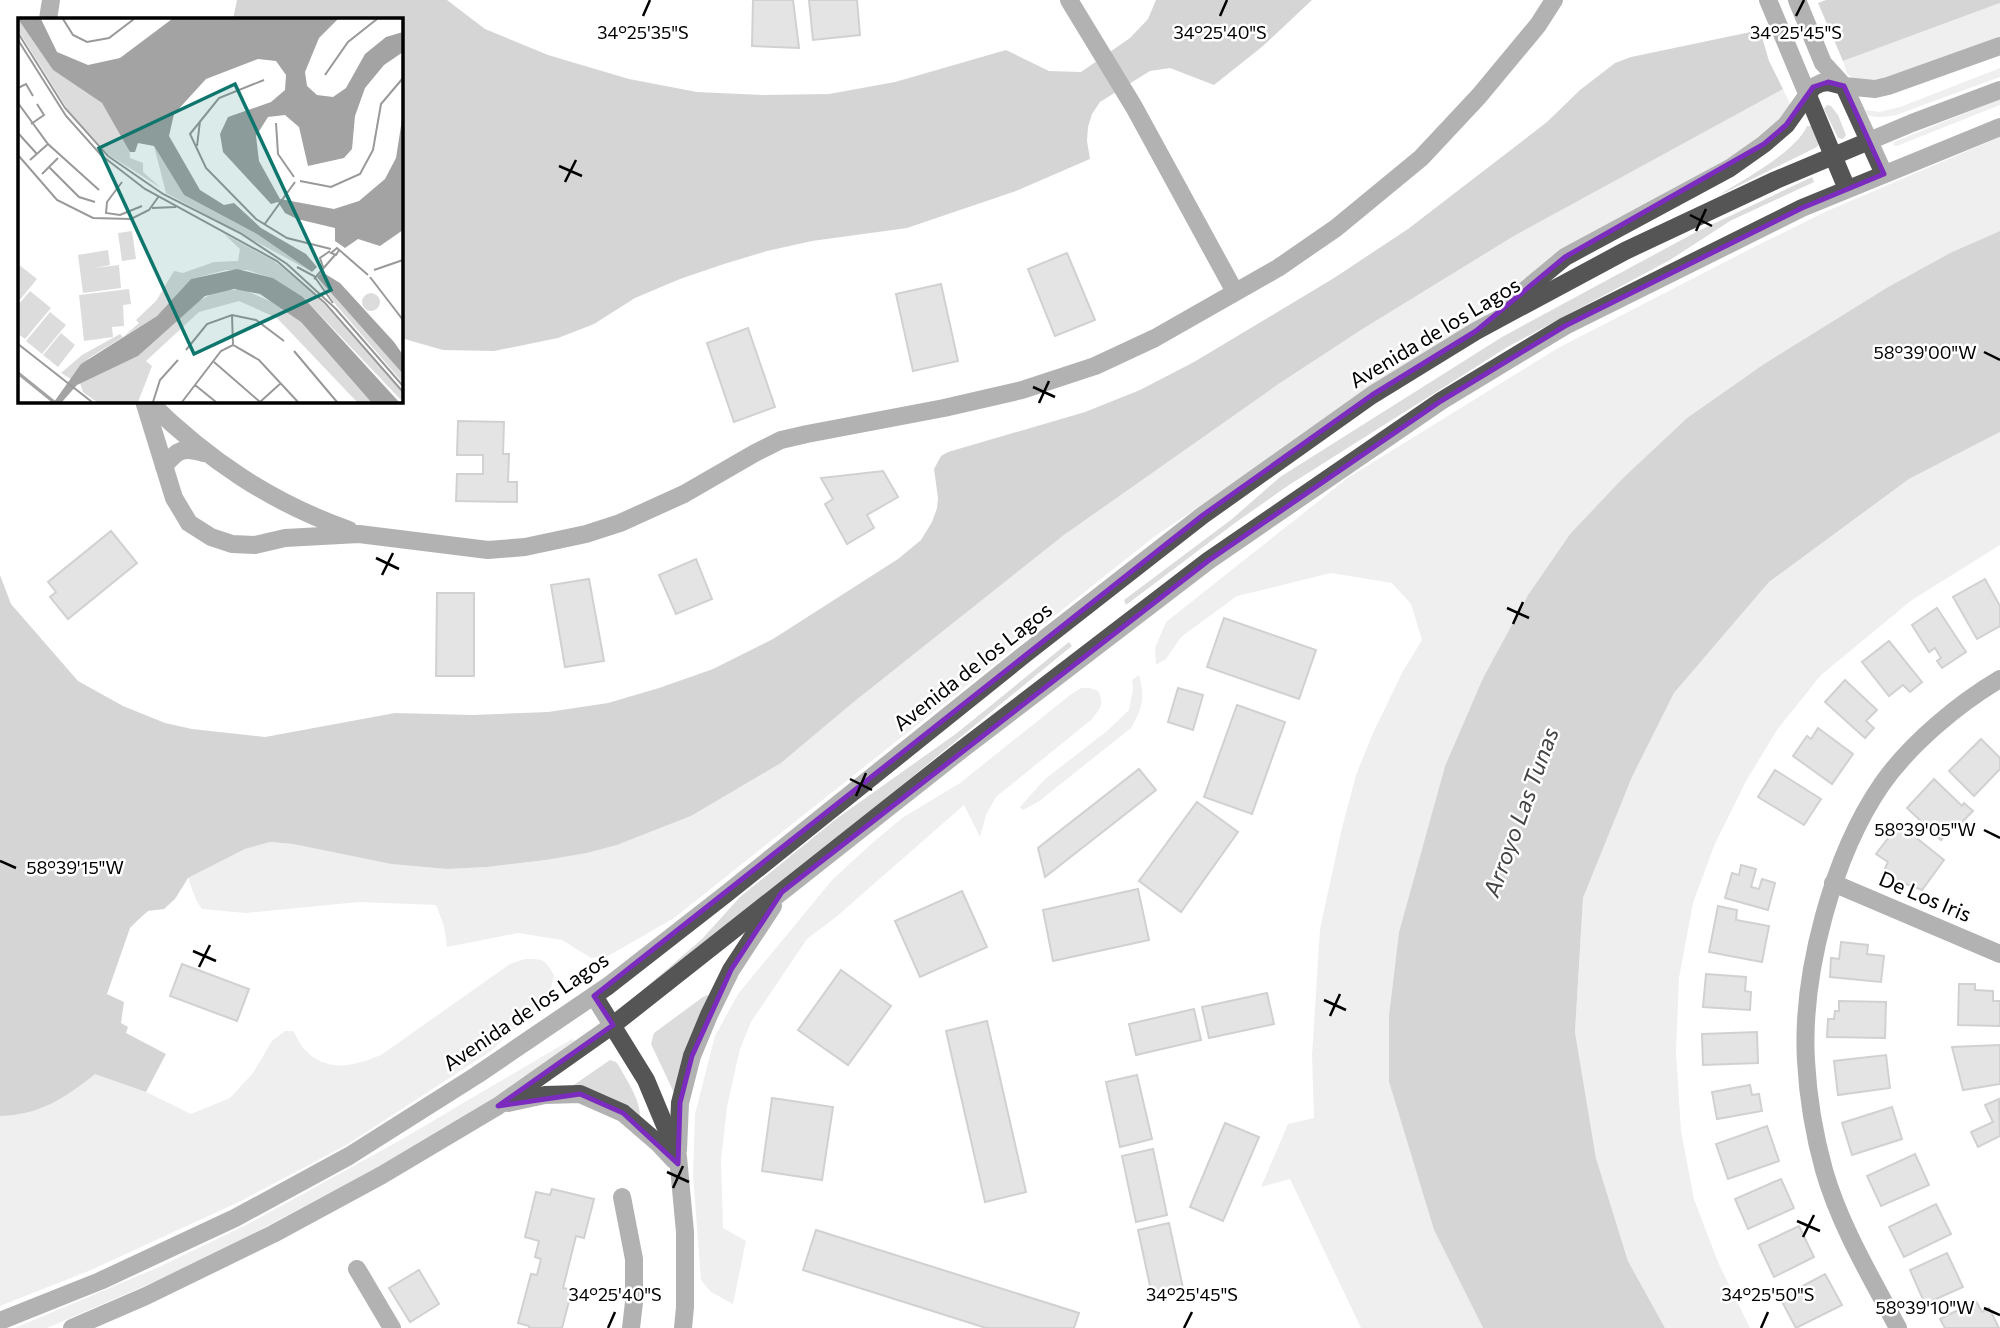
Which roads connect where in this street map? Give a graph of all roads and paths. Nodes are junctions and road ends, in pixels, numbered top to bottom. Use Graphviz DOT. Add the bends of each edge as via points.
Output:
graph roads {
  1 [pos="51,0"];
  2 [pos="1069,0"];
  3 [pos="1555,0"];
  4 [pos="1797,0"];
  5 [pos="1769,2"];
  6 [pos="48,18"];
  7 [pos="2000,46"];
  8 [pos="1844,86"];
  9 [pos="2000,90"];
  10 [pos="1808,95"];
  11 [pos="2000,127"];
  12 [pos="1869,141"];
  13 [pos="1833,156"];
  14 [pos="1884,174"];
  15 [pos="1847,189"];
  16 [pos="1235,292"];
  17 [pos="1476,331"];
  18 [pos="146,402"];
  19 [pos="147,402"];
  20 [pos="208,453"];
  21 [pos="164,466"];
  22 [pos="294,508"];
  23 [pos="359,534"];
  24 [pos="285,538"];
  25 [pos="2000,679"];
  26 [pos="1833,883"];
  27 [pos="782,892"];
  28 [pos="2000,954"];
  29 [pos="594,996"];
  30 [pos="613,1025"];
  31 [pos="498,1106"];
  32 [pos="678,1161"];
  33 [pos="622,1197"];
  34 [pos="357,1269"];
  35 [pos="0,1321"];
  36 [pos="72,1328"];
  37 [pos="392,1328"];
  38 [pos="631,1328"];
  39 [pos="683,1328"];
  40 [pos="1898,1328"];
  1 -- 6 [label="street"];
  2 -- 16 [label="street" via="1134,107"];
  3 -- 16 [label="street" via="1479,96 1421,158 1336,228"];
  4 -- 8 [label="street" via="1824,63"];
  5 -- 10 [label="street"];
  7 -- 8 [label="street" via="1888,86"];
  8 -- 10 [label="street" via="1821,83"];
  8 -- 12 [label="street"];
  9 -- 12 [label="street, Avenida de los Lagos"];
  10 -- 13 [label="street"];
  10 -- 17 [label="street" via="1764,145 1565,257"];
  11 -- 14 [label="street"];
  12 -- 13 [label="street, Avenida de los Lagos"];
  12 -- 14 [label="street"];
  13 -- 15 [label="street"];
  13 -- 17 [label="street, Avenida de los Lagos" via="1625,251"];
  14 -- 15 [label="street"];
  15 -- 27 [label="street" via="1565,326 1401,427 1208,561"];
  16 -- 23 [label="street" via="1096,366 1021,390 782,440 684,494 586,534 526,548 488,550"];
  17 -- 29 [label="street, Avenida de los Lagos" via="1372,395 1203,515"];
  18 -- 21 [label="street"];
  19 -- 20 [label="street"];
  20 -- 21 [label="street" via="188,449 174,453"];
  20 -- 22 [label="street"];
  21 -- 24 [label="street" via="174,498 189,523 211,537 255,545"];
  22 -- 23 [label="street"];
  22 -- 24 [label="street" via="296,516"];
  23 -- 24 [label="street"];
  25 -- 26 [label="street" via="1958,708 1897,765 1853,833"];
  26 -- 28 [label="street, De Los Iris"];
  26 -- 40 [label="street" via="1809,991 1805,1058 1811,1115 1824,1172 1847,1230"];
  27 -- 30 [label="street"];
  27 -- 32 [label="street" via="731,970 692,1056 680,1103"];
  29 -- 30 [label="street"];
  29 -- 35 [label="street, Avenida de los Lagos" via="338,1162 100,1281"];
  30 -- 31 [label="street"];
  30 -- 32 [label="street" via="646,1080"];
  31 -- 32 [label="street" via="545,1095 580,1094 623,1113"];
  31 -- 36 [label="street" via="273,1234"];
  32 -- 39 [label="street" via="685,1232"];
  33 -- 38 [label="street" via="634,1259"];
  34 -- 37 [label="street"];
}
